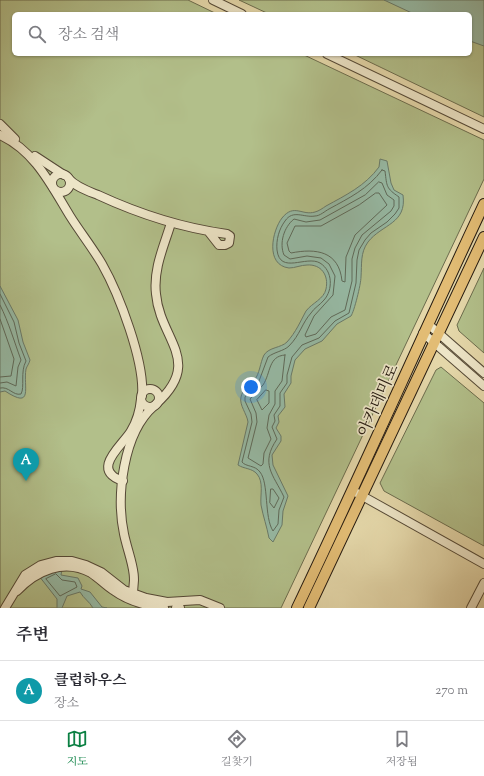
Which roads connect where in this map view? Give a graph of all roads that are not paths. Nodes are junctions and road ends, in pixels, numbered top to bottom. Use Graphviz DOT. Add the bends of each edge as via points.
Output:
graph roads {
  1 [pos="213,0"];
  2 [pos="238,12"];
  3 [pos="331,56"];
  4 [pos="0,124"];
  5 [pos="484,129"];
  6 [pos="0,135"];
  7 [pos="68,184"];
  8 [pos="53,188"];
  9 [pos="61,201"];
  10 [pos="484,204"];
  11 [pos="171,223"];
  12 [pos="208,232"];
  13 [pos="484,237"];
  14 [pos="426,329"];
  15 [pos="437,339"];
  16 [pos="484,373"];
  17 [pos="142,381"];
  18 [pos="484,386"];
  19 [pos="153,390"];
  20 [pos="169,391"];
  21 [pos="141,397"];
  22 [pos="155,405"];
  23 [pos="123,481"];
  24 [pos="353,491"];
  25 [pos="363,496"];
  26 [pos="484,564"];
  27 [pos="484,583"];
  28 [pos="132,597"];
  29 [pos="210,606"];
  30 [pos="5,608"];
  31 [pos="164,608"];
  32 [pos="176,608"];
  33 [pos="180,608"];
  34 [pos="220,608"];
  35 [pos="297,608"];
  36 [pos="309,608"];
  37 [pos="471,608"];
  1 -- 2 [label="street"];
  3 -- 5 [label="street"];
  4 -- 7 [label="street"];
  6 -- 8 [label="street" via="33,159"];
  7 -- 8 [label="street" via="57,191"];
  7 -- 8 [label="street" via="55,177 52,182"];
  7 -- 9 [label="street" via="60,195"];
  7 -- 11 [label="street"];
  8 -- 9 [label="street"];
  9 -- 17 [label="street" via="101,263 114,289 139,358"];
  10 -- 14 [label="main road, 아카데미로"];
  11 -- 12 [label="street"];
  11 -- 20 [label="street" via="158,262 155,289 161,318 177,353 178,371"];
  13 -- 15 [label="main road, 아카데미로"];
  14 -- 15 [label="street"];
  14 -- 24 [label="main road, 아카데미로"];
  15 -- 16 [label="street"];
  15 -- 18 [label="street"];
  15 -- 25 [label="main road, 아카데미로"];
  17 -- 19 [label="street" via="146,387"];
  17 -- 21 [label="street"];
  19 -- 20 [label="street" via="162,394"];
  19 -- 21 [label="street" via="145,391"];
  19 -- 22 [label="street" via="159,397"];
  20 -- 22 [label="street"];
  21 -- 22 [label="street" via="146,406"];
  21 -- 23 [label="street" via="134,426 109,460 108,467 111,473"];
  22 -- 23 [label="street" via="136,431"];
  23 -- 28 [label="street" via="122,518 135,579"];
  24 -- 25 [label="street"];
  24 -- 35 [label="main road, 아카데미로"];
  25 -- 26 [label="street"];
  25 -- 36 [label="main road, 아카데미로"];
  27 -- 37 [label="street"];
  28 -- 29 [label="street" via="155,601 200,600"];
  28 -- 30 [label="street" via="113,591 85,570 56,564 35,572"];
  28 -- 31 [label="street" via="154,607"];
  29 -- 34 [label="street"];
  32 -- 33 [label="street"];
}
